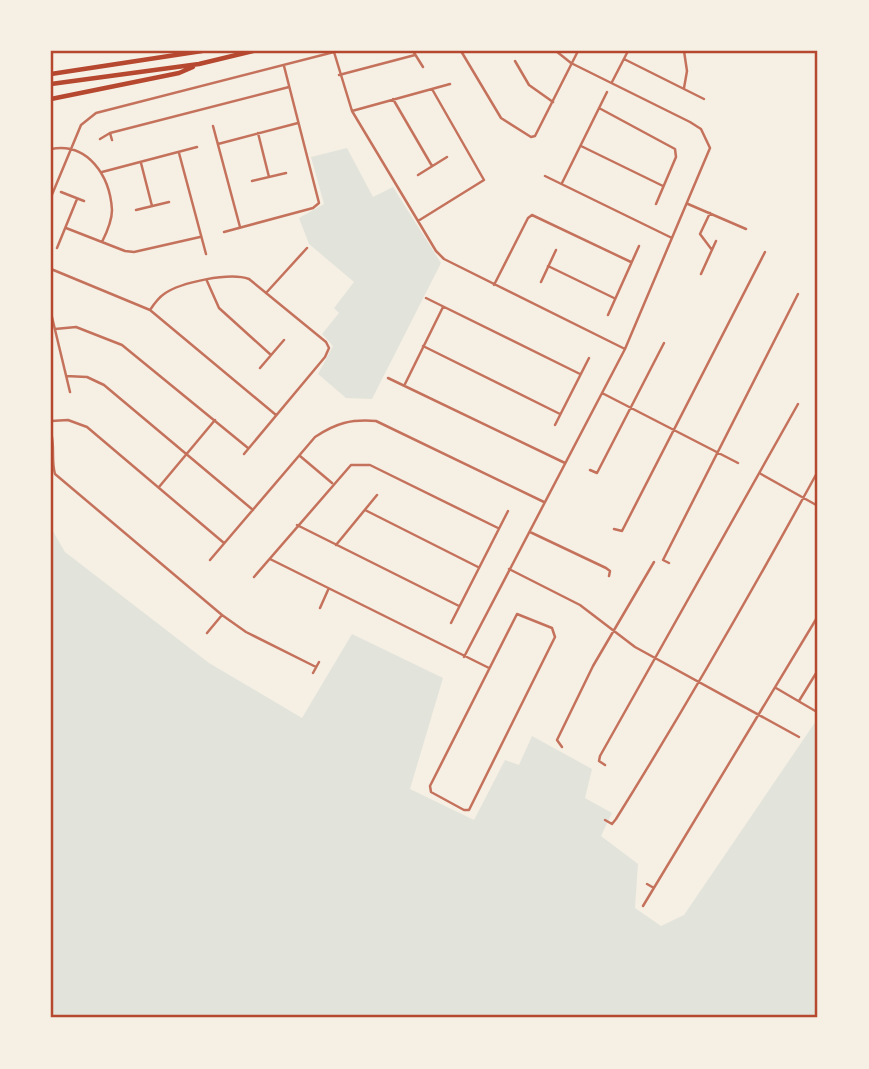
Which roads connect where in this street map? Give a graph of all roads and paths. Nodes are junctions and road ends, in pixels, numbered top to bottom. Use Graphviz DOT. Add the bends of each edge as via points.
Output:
graph roads {
  1 [pos="202,51"];
  2 [pos="253,51"];
  3 [pos="336,51"];
  4 [pos="461,51"];
  5 [pos="556,51"];
  6 [pos="578,51"];
  7 [pos="628,51"];
  8 [pos="684,51"];
  9 [pos="414,53"];
  10 [pos="624,59"];
  11 [pos="515,61"];
  12 [pos="571,63"];
  13 [pos="199,64"];
  14 [pos="284,65"];
  15 [pos="422,67"];
  16 [pos="51,68"];
  17 [pos="64,73"];
  18 [pos="51,74"];
  19 [pos="339,75"];
  20 [pos="612,83"];
  21 [pos="51,84"];
  22 [pos="450,84"];
  23 [pos="289,87"];
  24 [pos="684,88"];
  25 [pos="432,89"];
  26 [pos="607,92"];
  27 [pos="51,99"];
  28 [pos="393,99"];
  29 [pos="704,99"];
  30 [pos="553,102"];
  31 [pos="599,108"];
  32 [pos="352,111"];
  33 [pos="298,123"];
  34 [pos="213,126"];
  35 [pos="110,133"];
  36 [pos="258,133"];
  37 [pos="100,139"];
  38 [pos="112,140"];
  39 [pos="218,144"];
  40 [pos="581,146"];
  41 [pos="197,147"];
  42 [pos="51,149"];
  43 [pos="71,149"];
  44 [pos="179,153"];
  45 [pos="447,157"];
  46 [pos="141,163"];
  47 [pos="432,166"];
  48 [pos="102,172"];
  49 [pos="286,173"];
  50 [pos="418,175"];
  51 [pos="545,176"];
  52 [pos="269,177"];
  53 [pos="252,181"];
  54 [pos="562,183"];
  55 [pos="663,186"];
  56 [pos="61,192"];
  57 [pos="51,197"];
  58 [pos="77,199"];
  59 [pos="84,201"];
  60 [pos="169,202"];
  61 [pos="687,203"];
  62 [pos="656,204"];
  63 [pos="152,206"];
  64 [pos="136,210"];
  65 [pos="710,213"];
  66 [pos="418,221"];
  67 [pos="240,227"];
  68 [pos="66,228"];
  69 [pos="747,229"];
  70 [pos="224,232"];
  71 [pos="200,237"];
  72 [pos="672,238"];
  73 [pos="716,241"];
  74 [pos="102,242"];
  75 [pos="639,246"];
  76 [pos="57,248"];
  77 [pos="307,248"];
  78 [pos="556,250"];
  79 [pos="712,250"];
  80 [pos="765,252"];
  81 [pos="206,254"];
  82 [pos="631,262"];
  83 [pos="548,266"];
  84 [pos="51,269"];
  85 [pos="701,274"];
  86 [pos="207,281"];
  87 [pos="541,282"];
  88 [pos="495,285"];
  89 [pos="266,293"];
  90 [pos="798,294"];
  91 [pos="51,297"];
  92 [pos="426,298"];
  93 [pos="614,298"];
  94 [pos="443,307"];
  95 [pos="149,310"];
  96 [pos="51,313"];
  97 [pos="608,315"];
  98 [pos="55,329"];
  99 [pos="284,340"];
  100 [pos="664,343"];
  101 [pos="424,345"];
  102 [pos="625,349"];
  103 [pos="271,355"];
  104 [pos="589,358"];
  105 [pos="260,368"];
  106 [pos="580,374"];
  107 [pos="66,376"];
  108 [pos="388,377"];
  109 [pos="405,384"];
  110 [pos="70,392"];
  111 [pos="602,393"];
  112 [pos="799,404"];
  113 [pos="631,407"];
  114 [pos="561,414"];
  115 [pos="276,415"];
  116 [pos="215,420"];
  117 [pos="51,421"];
  118 [pos="555,425"];
  119 [pos="674,429"];
  120 [pos="51,432"];
  121 [pos="248,448"];
  122 [pos="718,452"];
  123 [pos="187,453"];
  124 [pos="244,454"];
  125 [pos="299,455"];
  126 [pos="565,463"];
  127 [pos="738,463"];
  128 [pos="590,470"];
  129 [pos="818,471"];
  130 [pos="761,474"];
  131 [pos="332,483"];
  132 [pos="159,487"];
  133 [pos="377,495"];
  134 [pos="803,498"];
  135 [pos="544,502"];
  136 [pos="818,506"];
  137 [pos="253,510"];
  138 [pos="365,510"];
  139 [pos="508,511"];
  140 [pos="297,525"];
  141 [pos="498,528"];
  142 [pos="614,529"];
  143 [pos="529,532"];
  144 [pos="225,543"];
  145 [pos="336,545"];
  146 [pos="269,559"];
  147 [pos="210,561"];
  148 [pos="654,562"];
  149 [pos="669,563"];
  150 [pos="478,567"];
  151 [pos="509,569"];
  152 [pos="609,576"];
  153 [pos="254,577"];
  154 [pos="328,590"];
  155 [pos="459,606"];
  156 [pos="320,608"];
  157 [pos="222,615"];
  158 [pos="818,616"];
  159 [pos="451,623"];
  160 [pos="614,629"];
  161 [pos="207,633"];
  162 [pos="464,657"];
  163 [pos="654,658"];
  164 [pos="319,662"];
  165 [pos="316,667"];
  166 [pos="489,668"];
  167 [pos="818,670"];
  168 [pos="313,673"];
  169 [pos="697,681"];
  170 [pos="776,688"];
  171 [pos="799,701"];
  172 [pos="817,712"];
  173 [pos="759,716"];
  174 [pos="799,737"];
  175 [pos="562,747"];
  176 [pos="605,765"];
  177 [pos="605,820"];
  178 [pos="647,884"];
  179 [pos="654,888"];
  180 [pos="643,906"];
  1 -- 17 [label="highway"];
  2 -- 13 [label="highway"];
  3 -- 14 [label="street"];
  3 -- 19 [label="street"];
  4 -- 30 [label="street" via="501,118 513,128 535,136"];
  5 -- 12 [label="street"];
  6 -- 12 [label="street"];
  7 -- 10 [label="street"];
  8 -- 24 [label="street"];
  9 -- 15 [label="street"];
  9 -- 19 [label="street"];
  10 -- 20 [label="street"];
  10 -- 24 [label="street"];
  11 -- 30 [label="street" via="529,85"];
  12 -- 20 [label="street"];
  12 -- 30 [label="street"];
  13 -- 21 [label="highway"];
  13 -- 27 [label="highway" via="179,73"];
  14 -- 23 [label="street"];
  14 -- 43 [label="street" via="96,113 81,125"];
  16 -- 17 [label="highway"];
  17 -- 18 [label="highway"];
  19 -- 32 [label="street"];
  20 -- 61 [label="street" via="690,122 707,138 710,148"];
  22 -- 25 [label="street"];
  23 -- 33 [label="street"];
  23 -- 35 [label="street"];
  24 -- 29 [label="street"];
  25 -- 28 [label="street"];
  25 -- 66 [label="street" via="484,180"];
  26 -- 31 [label="street"];
  28 -- 32 [label="street"];
  28 -- 47 [label="street"];
  31 -- 40 [label="street"];
  31 -- 55 [label="street" via="673,146 677,154"];
  32 -- 66 [label="street"];
  33 -- 36 [label="street"];
  33 -- 67 [label="street" via="317,206"];
  34 -- 39 [label="street"];
  35 -- 37 [label="street"];
  35 -- 38 [label="street"];
  36 -- 39 [label="street"];
  36 -- 52 [label="street"];
  39 -- 67 [label="street"];
  40 -- 54 [label="street"];
  40 -- 55 [label="street"];
  41 -- 44 [label="street"];
  42 -- 43 [label="street"];
  43 -- 48 [label="street" via="92,159"];
  43 -- 57 [label="street"];
  44 -- 46 [label="street"];
  44 -- 71 [label="street"];
  45 -- 47 [label="street"];
  46 -- 48 [label="street"];
  46 -- 63 [label="street"];
  47 -- 50 [label="street"];
  48 -- 74 [label="street" via="112,210"];
  49 -- 52 [label="street"];
  51 -- 54 [label="street"];
  52 -- 53 [label="street"];
  54 -- 72 [label="street"];
  55 -- 62 [label="street"];
  56 -- 58 [label="street"];
  58 -- 59 [label="street"];
  58 -- 68 [label="street"];
  60 -- 63 [label="street"];
  61 -- 65 [label="street"];
  61 -- 72 [label="street"];
  63 -- 64 [label="street"];
  65 -- 69 [label="street"];
  65 -- 79 [label="street" via="700,234"];
  66 -- 88 [label="street" via="444,259"];
  67 -- 70 [label="street"];
  68 -- 74 [label="street"];
  68 -- 76 [label="street"];
  71 -- 74 [label="street" via="135,252"];
  71 -- 81 [label="street"];
  72 -- 102 [label="street"];
  73 -- 79 [label="street"];
  75 -- 82 [label="street"];
  77 -- 89 [label="street"];
  78 -- 83 [label="street"];
  79 -- 85 [label="street"];
  80 -- 119 [label="street"];
  82 -- 88 [label="street" via="532,215"];
  82 -- 93 [label="street"];
  83 -- 87 [label="street"];
  83 -- 93 [label="street"];
  84 -- 95 [label="street"];
  86 -- 89 [label="street" via="239,275"];
  86 -- 95 [label="street" via="167,292"];
  86 -- 103 [label="street" via="219,308"];
  88 -- 102 [label="street"];
  89 -- 115 [label="street" via="330,348"];
  90 -- 122 [label="street"];
  91 -- 96 [label="street"];
  92 -- 94 [label="street"];
  93 -- 97 [label="street"];
  94 -- 101 [label="street"];
  94 -- 106 [label="street"];
  95 -- 115 [label="street"];
  96 -- 98 [label="street"];
  98 -- 107 [label="street"];
  98 -- 116 [label="street" via="76,327 122,345"];
  99 -- 103 [label="street"];
  100 -- 113 [label="street"];
  101 -- 109 [label="street"];
  101 -- 114 [label="street"];
  102 -- 111 [label="street"];
  103 -- 105 [label="street"];
  104 -- 106 [label="street"];
  106 -- 114 [label="street"];
  107 -- 110 [label="street"];
  107 -- 123 [label="street" via="88,377 104,384"];
  108 -- 109 [label="street"];
  109 -- 126 [label="street"];
  111 -- 113 [label="street"];
  111 -- 126 [label="street"];
  112 -- 130 [label="street"];
  113 -- 119 [label="street"];
  113 -- 128 [label="street" via="597,473"];
  114 -- 118 [label="street"];
  115 -- 121 [label="street"];
  116 -- 121 [label="street"];
  116 -- 123 [label="street"];
  117 -- 132 [label="street" via="68,420 87,427"];
  119 -- 122 [label="street"];
  119 -- 142 [label="street" via="622,531"];
  120 -- 157 [label="street" via="55,474"];
  121 -- 124 [label="street"];
  122 -- 127 [label="street"];
  122 -- 149 [label="street" via="663,560"];
  123 -- 132 [label="street"];
  123 -- 137 [label="street"];
  125 -- 131 [label="street"];
  125 -- 135 [label="street" via="334,425 354,419 376,421"];
  125 -- 137 [label="street"];
  126 -- 135 [label="street"];
  129 -- 134 [label="street"];
  130 -- 134 [label="street"];
  130 -- 163 [label="street"];
  131 -- 140 [label="street"];
  131 -- 141 [label="street" via="351,464 370,465"];
  132 -- 144 [label="street"];
  133 -- 138 [label="street"];
  134 -- 136 [label="street"];
  134 -- 169 [label="street"];
  135 -- 143 [label="street"];
  137 -- 144 [label="street"];
  138 -- 145 [label="street"];
  138 -- 150 [label="street"];
  139 -- 141 [label="street"];
  140 -- 145 [label="street"];
  140 -- 146 [label="street"];
  141 -- 150 [label="street"];
  143 -- 151 [label="street"];
  143 -- 152 [label="street" via="606,568"];
  144 -- 147 [label="street"];
  145 -- 155 [label="street"];
  146 -- 153 [label="street"];
  146 -- 154 [label="street"];
  148 -- 160 [label="street"];
  150 -- 155 [label="street"];
  151 -- 160 [label="street" via="580,605"];
  151 -- 162 [label="street"];
  154 -- 156 [label="street"];
  154 -- 162 [label="street"];
  155 -- 159 [label="street"];
  157 -- 161 [label="street"];
  157 -- 165 [label="street"];
  158 -- 170 [label="street"];
  160 -- 163 [label="street"];
  160 -- 175 [label="street" via="557,740"];
  162 -- 166 [label="street"];
  163 -- 169 [label="street"];
  163 -- 176 [label="street" via="600,756"];
  164 -- 165 [label="street"];
  165 -- 168 [label="street"];
  166 -- 166 [label="street" via="517,614 552,628 555,637 469,810 431,792 430,786"];
  167 -- 171 [label="street"];
  169 -- 173 [label="street"];
  169 -- 177 [label="street" via="616,819 611,824"];
  170 -- 171 [label="street"];
  170 -- 173 [label="street"];
  171 -- 172 [label="street"];
  173 -- 174 [label="street"];
  173 -- 179 [label="street"];
  178 -- 179 [label="street"];
  179 -- 180 [label="street"];
}
